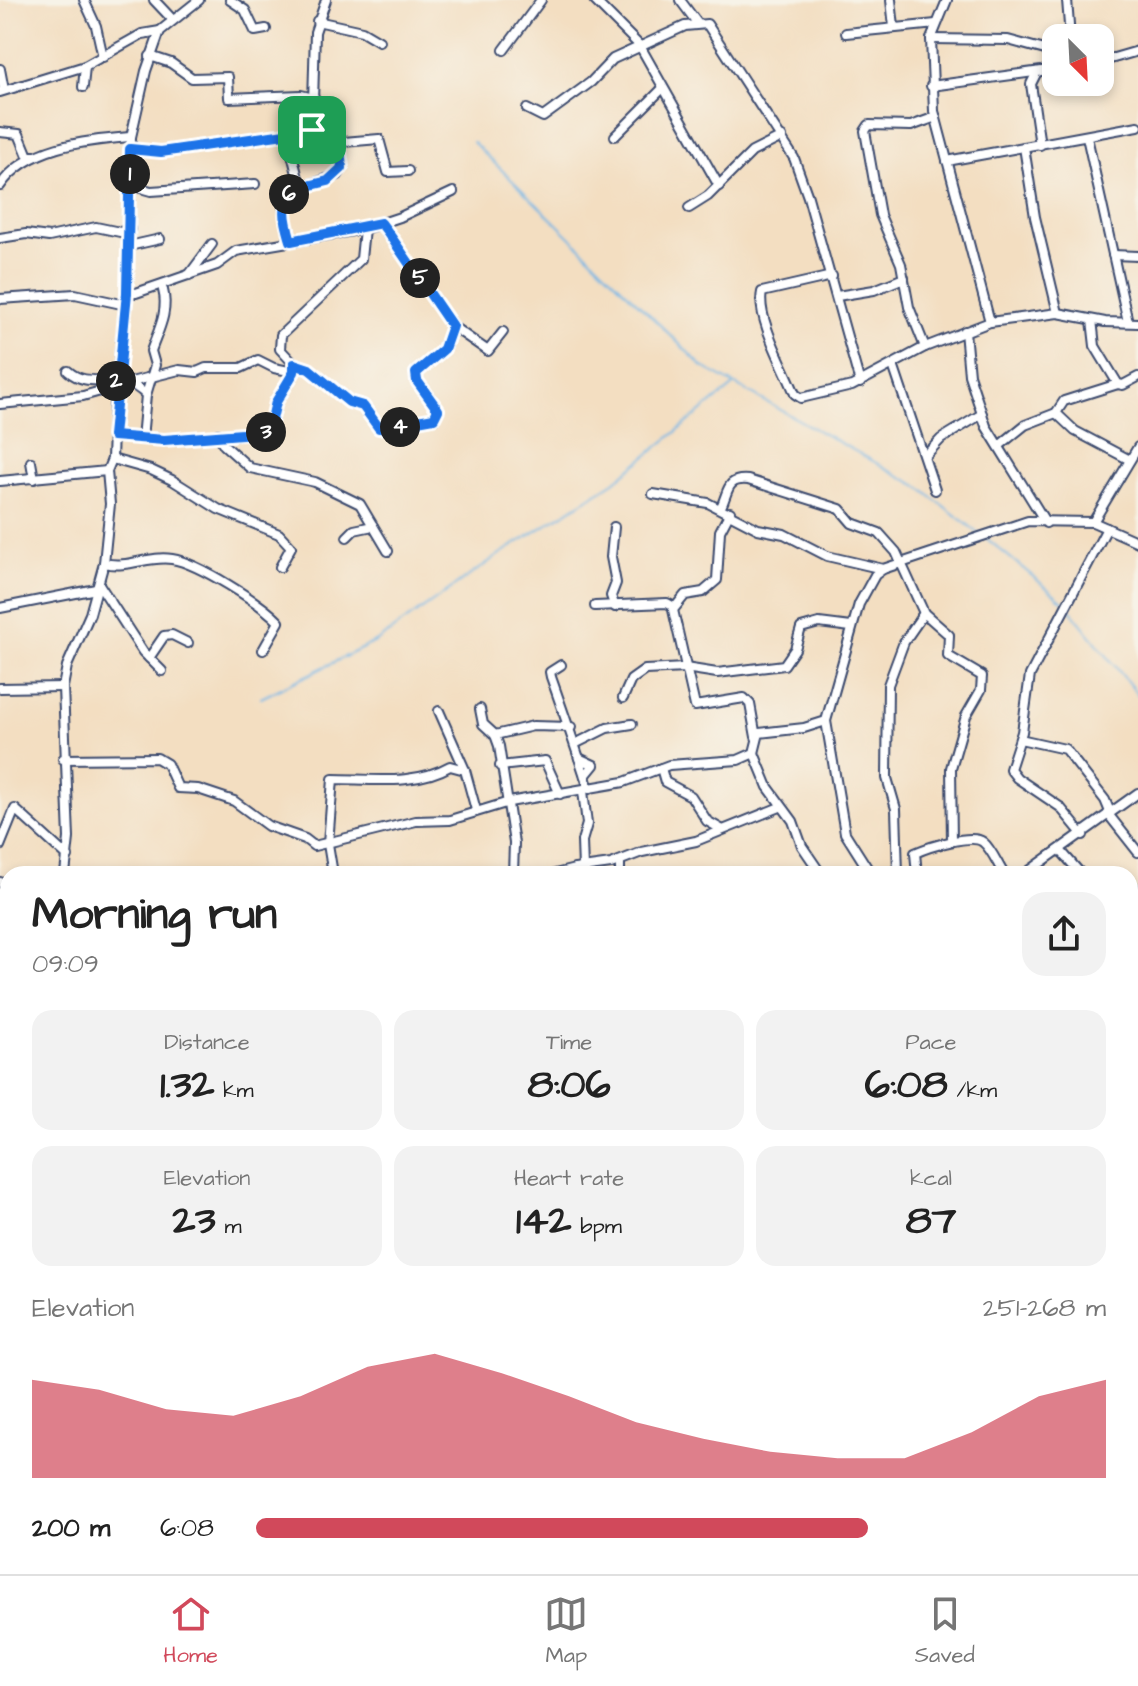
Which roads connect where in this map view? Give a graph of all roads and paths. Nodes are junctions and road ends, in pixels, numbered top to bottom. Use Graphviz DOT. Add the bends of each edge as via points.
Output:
graph roads {
  1 [pos="84,0"];
  2 [pos="154,0"];
  3 [pos="199,0"];
  4 [pos="230,0"];
  5 [pos="326,0"];
  6 [pos="594,0"];
  7 [pos="680,0"];
  8 [pos="891,0"];
  9 [pos="947,0"];
  10 [pos="1067,0"];
  11 [pos="538,1"];
  12 [pos="172,19"];
  13 [pos="317,21"];
  14 [pos="698,24"];
  15 [pos="936,24"];
  16 [pos="1069,24"];
  17 [pos="894,27"];
  18 [pos="266,29"];
  19 [pos="160,31"];
  20 [pos="846,33"];
  21 [pos="931,39"];
  22 [pos="379,41"];
  23 [pos="640,46"];
  24 [pos="1042,49"];
  25 [pos="504,50"];
  26 [pos="1138,51"];
  27 [pos="150,56"];
  28 [pos="103,57"];
  29 [pos="1114,58"];
  30 [pos="85,66"];
  31 [pos="0,69"];
  32 [pos="1042,71"];
  33 [pos="1037,72"];
  34 [pos="931,86"];
  35 [pos="83,87"];
  36 [pos="662,89"];
  37 [pos="2,91"];
  38 [pos="314,98"];
  39 [pos="527,109"];
  40 [pos="936,117"];
  41 [pos="1138,126"];
  42 [pos="312,130"];
  43 [pos="0,132"];
  44 [pos="287,134"];
  45 [pos="615,136"];
  46 [pos="131,137"];
  47 [pos="782,137"];
  48 [pos="1087,137"];
  49 [pos="333,144"];
  50 [pos="1040,145"];
  51 [pos="1024,147"];
  52 [pos="130,149"];
  53 [pos="38,155"];
  54 [pos="947,161"];
  55 [pos="408,171"];
  56 [pos="299,182"];
  57 [pos="255,184"];
  58 [pos="130,185"];
  59 [pos="0,186"];
  60 [pos="719,186"];
  61 [pos="453,192"];
  62 [pos="689,208"];
  63 [pos="381,223"];
  64 [pos="130,229"];
  65 [pos="364,229"];
  66 [pos="0,238"];
  67 [pos="160,239"];
  68 [pos="291,241"];
  69 [pos="212,244"];
  70 [pos="129,246"];
  71 [pos="1113,255"];
  72 [pos="1138,256"];
  73 [pos="188,276"];
  74 [pos="832,276"];
  75 [pos="904,278"];
  76 [pos="163,290"];
  77 [pos="127,293"];
  78 [pos="837,296"];
  79 [pos="0,299"];
  80 [pos="126,305"];
  81 [pos="1058,313"];
  82 [pos="1092,320"];
  83 [pos="990,322"];
  84 [pos="1128,322"];
  85 [pos="1138,323"];
  86 [pos="452,326"];
  87 [pos="965,331"];
  88 [pos="503,332"];
  89 [pos="925,347"];
  90 [pos="893,365"];
  91 [pos="294,368"];
  92 [pos="68,371"];
  93 [pos="153,376"];
  94 [pos="1138,377"];
  95 [pos="131,382"];
  96 [pos="116,383"];
  97 [pos="860,383"];
  98 [pos="1118,384"];
  99 [pos="146,395"];
  100 [pos="0,404"];
  101 [pos="1056,413"];
  102 [pos="982,414"];
  103 [pos="218,434"];
  104 [pos="113,436"];
  105 [pos="142,439"];
  106 [pos="999,446"];
  107 [pos="1138,447"];
  108 [pos="926,456"];
  109 [pos="112,459"];
  110 [pos="1128,459"];
  111 [pos="31,462"];
  112 [pos="107,471"];
  113 [pos="34,479"];
  114 [pos="0,481"];
  115 [pos="935,490"];
  116 [pos="653,494"];
  117 [pos="721,507"];
  118 [pos="730,512"];
  119 [pos="1093,522"];
  120 [pos="1046,523"];
  121 [pos="373,526"];
  122 [pos="614,527"];
  123 [pos="1107,528"];
  124 [pos="347,537"];
  125 [pos="1138,542"];
  126 [pos="388,551"];
  127 [pos="104,563"];
  128 [pos="900,563"];
  129 [pos="280,567"];
  130 [pos="883,569"];
  131 [pos="98,586"];
  132 [pos="595,606"];
  133 [pos="615,607"];
  134 [pos="674,607"];
  135 [pos="0,608"];
  136 [pos="924,613"];
  137 [pos="851,627"];
  138 [pos="188,643"];
  139 [pos="263,650"];
  140 [pos="149,658"];
  141 [pos="561,665"];
  142 [pos="685,668"];
  143 [pos="162,671"];
  144 [pos="63,687"];
  145 [pos="0,688"];
  146 [pos="623,698"];
  147 [pos="480,709"];
  148 [pos="439,711"];
  149 [pos="826,721"];
  150 [pos="632,724"];
  151 [pos="571,727"];
  152 [pos="495,735"];
  153 [pos="757,738"];
  154 [pos="1020,739"];
  155 [pos="575,744"];
  156 [pos="754,753"];
  157 [pos="579,758"];
  158 [pos="63,759"];
  159 [pos="500,766"];
  160 [pos="661,768"];
  161 [pos="465,770"];
  162 [pos="585,776"];
  163 [pos="586,790"];
  164 [pos="1138,793"];
  165 [pos="560,794"];
  166 [pos="509,802"];
  167 [pos="780,807"];
  168 [pos="476,810"];
  169 [pos="1109,813"];
  170 [pos="721,829"];
  171 [pos="1083,835"];
  172 [pos="952,841"];
  173 [pos="328,844"];
  174 [pos="0,846"];
  175 [pos="1061,851"];
  176 [pos="1138,852"];
  177 [pos="68,858"];
  178 [pos="620,862"];
  179 [pos="66,866"];
  180 [pos="332,866"];
  181 [pos="513,866"];
  182 [pos="579,866"];
  183 [pos="601,866"];
  184 [pos="620,866"];
  185 [pos="816,866"];
  186 [pos="866,866"];
  187 [pos="898,866"];
  188 [pos="916,866"];
  189 [pos="999,866"];
  190 [pos="1038,866"];
  191 [pos="1074,866"];
  1 -- 28 [label="street"];
  2 -- 12 [label="street"];
  3 -- 12 [label="street"];
  4 -- 18 [label="street" via="245,10 255,31"];
  5 -- 13 [label="street"];
  6 -- 23 [label="street"];
  7 -- 14 [label="street"];
  8 -- 17 [label="street"];
  9 -- 15 [label="street"];
  10 -- 16 [label="street"];
  11 -- 25 [label="street"];
  12 -- 19 [label="street"];
  13 -- 22 [label="street" via="362,31"];
  13 -- 38 [label="street"];
  14 -- 23 [label="street"];
  14 -- 47 [label="street" via="707,24 715,34"];
  15 -- 17 [label="street"];
  15 -- 21 [label="street"];
  17 -- 20 [label="street"];
  19 -- 27 [label="street"];
  19 -- 28 [label="street" via="142,34"];
  21 -- 24 [label="street" via="1008,40"];
  21 -- 34 [label="street"];
  23 -- 36 [label="street"];
  23 -- 39 [label="street" via="613,59 543,117"];
  26 -- 29 [label="street"];
  27 -- 38 [label="street" via="192,78 228,77 229,98"];
  27 -- 46 [label="street"];
  28 -- 30 [label="street"];
  30 -- 35 [label="street"];
  30 -- 37 [label="street"];
  31 -- 37 [label="street"];
  32 -- 33 [label="street"];
  33 -- 34 [label="street"];
  33 -- 50 [label="street" via="1031,84"];
  34 -- 40 [label="street"];
  36 -- 45 [label="street"];
  36 -- 60 [label="street"];
  38 -- 42 [label="street"];
  40 -- 54 [label="street"];
  40 -- 75 [label="street" via="911,126 874,124 865,131 880,215"];
  41 -- 48 [label="street"];
  42 -- 44 [label="street"];
  42 -- 49 [label="street" via="315,143"];
  43 -- 53 [label="street" via="19,134 28,156"];
  44 -- 52 [label="street" via="161,152"];
  44 -- 56 [label="street"];
  46 -- 52 [label="street"];
  46 -- 53 [label="street" via="82,141"];
  47 -- 60 [label="street" via="737,164"];
  47 -- 74 [label="street" via="802,176"];
  48 -- 50 [label="street"];
  48 -- 71 [label="street"];
  49 -- 55 [label="street" via="379,139 388,172"];
  49 -- 56 [label="street" via="341,155 338,175 304,187"];
  50 -- 51 [label="street"];
  51 -- 54 [label="street"];
  51 -- 81 [label="street"];
  52 -- 58 [label="street"];
  53 -- 59 [label="street"];
  54 -- 83 [label="street"];
  56 -- 68 [label="street" via="283,206"];
  57 -- 58 [label="street" via="151,191"];
  58 -- 64 [label="street"];
  60 -- 62 [label="street"];
  61 -- 63 [label="street"];
  63 -- 65 [label="street"];
  63 -- 86 [label="street"];
  64 -- 66 [label="street" via="96,227 49,237"];
  64 -- 70 [label="street"];
  65 -- 68 [label="street"];
  65 -- 91 [label="street" via="361,259 281,335 280,349"];
  67 -- 70 [label="street"];
  68 -- 73 [label="street" via="236,251"];
  69 -- 73 [label="street"];
  70 -- 77 [label="street"];
  71 -- 72 [label="street"];
  71 -- 84 [label="street"];
  73 -- 77 [label="street"];
  74 -- 78 [label="street"];
  74 -- 97 [label="street" via="768,289 762,292 760,305 797,397"];
  75 -- 78 [label="street"];
  75 -- 89 [label="street"];
  76 -- 93 [label="street" via="162,326 151,351"];
  77 -- 80 [label="street"];
  78 -- 97 [label="street"];
  79 -- 80 [label="street" via="75,294"];
  80 -- 96 [label="street"];
  81 -- 82 [label="street"];
  81 -- 83 [label="street"];
  82 -- 84 [label="street"];
  82 -- 98 [label="street" via="1095,346"];
  83 -- 87 [label="street"];
  84 -- 85 [label="street"];
  86 -- 88 [label="street" via="488,351"];
  86 -- 91 [label="street" via="444,349 416,373 438,410 434,418 379,428 363,406 349,402 309,369"];
  87 -- 89 [label="street"];
  87 -- 102 [label="street" via="969,375"];
  89 -- 90 [label="street"];
  90 -- 97 [label="street"];
  90 -- 108 [label="street"];
  91 -- 93 [label="street" via="274,368 258,360 241,368"];
  91 -- 103 [label="street" via="276,402 269,432"];
  92 -- 96 [label="street" via="82,380"];
  93 -- 95 [label="street"];
  93 -- 99 [label="street"];
  94 -- 98 [label="street"];
  95 -- 96 [label="street"];
  95 -- 99 [label="street"];
  96 -- 100 [label="street" via="83,396"];
  96 -- 104 [label="street"];
  98 -- 101 [label="street" via="1064,401"];
  99 -- 105 [label="street"];
  101 -- 106 [label="street" via="1025,425"];
  101 -- 110 [label="street" via="1075,431"];
  102 -- 106 [label="street"];
  102 -- 108 [label="street" via="941,439"];
  103 -- 105 [label="street"];
  103 -- 121 [label="street" via="250,468 315,482 355,501"];
  104 -- 105 [label="street"];
  104 -- 109 [label="street"];
  106 -- 120 [label="street"];
  107 -- 110 [label="street"];
  108 -- 115 [label="street"];
  109 -- 112 [label="street"];
  109 -- 129 [label="street" via="151,470 218,509 279,534 291,547"];
  110 -- 119 [label="street"];
  111 -- 113 [label="street"];
  112 -- 113 [label="street"];
  112 -- 127 [label="street" via="110,504"];
  113 -- 114 [label="street"];
  116 -- 117 [label="street"];
  117 -- 118 [label="street"];
  117 -- 128 [label="street" via="729,484 737,479 786,490 840,509 852,523 879,533"];
  118 -- 130 [label="street" via="751,526 784,534 827,556"];
  118 -- 134 [label="street" via="720,531 717,580 703,592 685,595"];
  119 -- 120 [label="street"];
  119 -- 123 [label="street"];
  120 -- 128 [label="street" via="1028,521"];
  121 -- 124 [label="street"];
  121 -- 126 [label="street"];
  122 -- 133 [label="street"];
  123 -- 125 [label="street"];
  123 -- 154 [label="street" via="1030,675"];
  127 -- 131 [label="street"];
  127 -- 139 [label="street" via="125,566 175,559 225,582 279,622"];
  128 -- 130 [label="street"];
  128 -- 136 [label="street"];
  130 -- 137 [label="street" via="875,575"];
  131 -- 135 [label="street"];
  131 -- 140 [label="street"];
  131 -- 144 [label="street"];
  132 -- 133 [label="street"];
  133 -- 134 [label="street"];
  134 -- 142 [label="street"];
  136 -- 172 [label="street" via="949,635 948,656 982,676 951,768"];
  136 -- 187 [label="street" via="904,642 888,685 887,778 896,809"];
  137 -- 142 [label="street" via="819,623 801,628 784,665 717,673"];
  137 -- 149 [label="street"];
  138 -- 140 [label="street" via="164,636"];
  140 -- 143 [label="street"];
  141 -- 151 [label="street" via="550,672"];
  142 -- 146 [label="street" via="645,670 631,680"];
  142 -- 153 [label="street" via="695,706 744,698"];
  144 -- 145 [label="street"];
  144 -- 158 [label="street"];
  147 -- 152 [label="street" via="483,724"];
  148 -- 161 [label="street"];
  149 -- 153 [label="street" via="765,730"];
  149 -- 186 [label="street" via="845,833"];
  150 -- 155 [label="street" via="607,728"];
  151 -- 152 [label="street" via="533,726"];
  151 -- 155 [label="street"];
  152 -- 159 [label="street"];
  153 -- 156 [label="street"];
  154 -- 169 [label="street" via="1065,749 1105,800"];
  154 -- 171 [label="street" via="1011,773 1060,807"];
  155 -- 157 [label="street"];
  156 -- 160 [label="street" via="738,760 698,760"];
  156 -- 167 [label="street"];
  157 -- 162 [label="street"];
  157 -- 162 [label="street" via="594,765"];
  158 -- 173 [label="street" via="157,758 167,764 178,788 234,801 281,833 314,846"];
  158 -- 177 [label="street"];
  159 -- 165 [label="street" via="545,761"];
  159 -- 166 [label="street"];
  160 -- 163 [label="street"];
  160 -- 170 [label="street" via="665,782 691,796 707,821"];
  161 -- 168 [label="street"];
  161 -- 173 [label="street" via="450,766 430,777 396,781 333,779"];
  162 -- 163 [label="street"];
  163 -- 165 [label="street"];
  163 -- 182 [label="street" via="587,824"];
  164 -- 169 [label="street"];
  165 -- 166 [label="street"];
  166 -- 168 [label="street"];
  166 -- 181 [label="street"];
  167 -- 170 [label="street"];
  167 -- 185 [label="street"];
  168 -- 173 [label="street"];
  169 -- 171 [label="street"];
  169 -- 176 [label="street"];
  170 -- 178 [label="street"];
  171 -- 175 [label="street"];
  172 -- 188 [label="street" via="915,853"];
  172 -- 189 [label="street" via="981,840"];
  173 -- 180 [label="street"];
  174 -- 177 [label="street" via="15,809"];
  175 -- 190 [label="street"];
  175 -- 191 [label="street"];
  177 -- 179 [label="street"];
  178 -- 183 [label="street"];
  178 -- 184 [label="street"];
}
